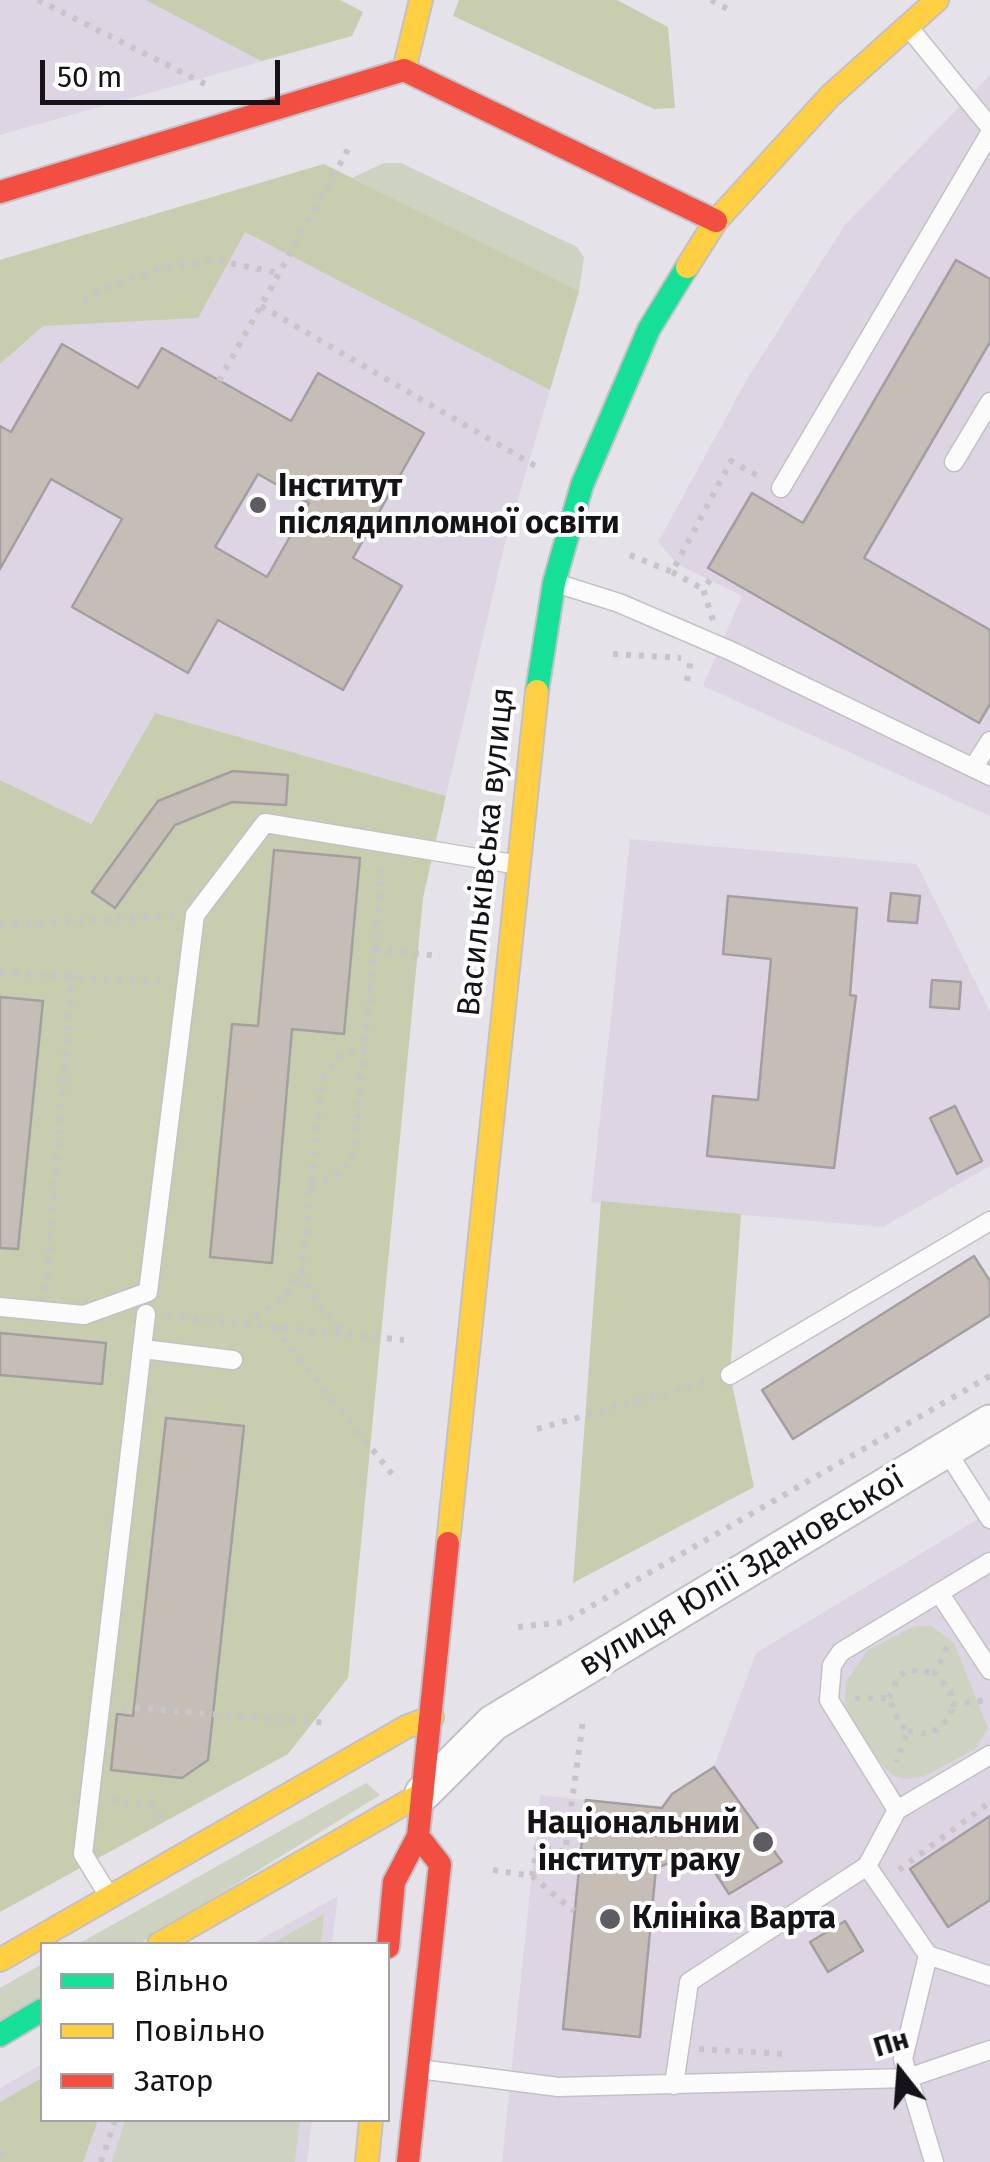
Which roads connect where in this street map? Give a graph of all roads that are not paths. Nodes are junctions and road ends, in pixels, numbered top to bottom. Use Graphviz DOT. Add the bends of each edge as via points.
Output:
graph roads {
  1 [pos="422,0"];
  2 [pos="937,0"];
  3 [pos="906,25"];
  4 [pos="404,70"];
  5 [pos="990,130"];
  6 [pos="0,192"];
  7 [pos="716,221"];
  8 [pos="990,402"];
  9 [pos="954,462"];
  10 [pos="781,488"];
  11 [pos="554,583"];
  12 [pos="990,741"];
  13 [pos="982,772"];
  14 [pos="517,864"];
  15 [pos="990,1221"];
  16 [pos="0,1307"];
  17 [pos="146,1314"];
  18 [pos="142,1349"];
  19 [pos="233,1360"];
  20 [pos="730,1376"];
  21 [pos="990,1423"];
  22 [pos="946,1450"];
  23 [pos="990,1519"];
  24 [pos="990,1562"];
  25 [pos="940,1594"];
  26 [pos="990,1670"];
  27 [pos="432,1717"];
  28 [pos="494,1723"];
  29 [pos="990,1755"];
  30 [pos="423,1793"];
  31 [pos="896,1810"];
  32 [pos="418,1836"];
  33 [pos="867,1866"];
  34 [pos="110,1898"];
  35 [pos="162,1942"];
  36 [pos="388,1942"];
  37 [pos="928,1954"];
  38 [pos="0,1960"];
  39 [pos="990,1976"];
  40 [pos="40,2011"];
  41 [pos="0,2034"];
  42 [pos="990,2050"];
  43 [pos="418,2068"];
  44 [pos="908,2078"];
  45 [pos="674,2085"];
  46 [pos="371,2122"];
  47 [pos="367,2162"];
  48 [pos="408,2162"];
  49 [pos="934,2162"];
  1 -- 4 [label="main road"];
  2 -- 3 [label="main road, Васильківська вулиця"];
  3 -- 5 [label="lane"];
  3 -- 7 [label="main road, Васильківська вулиця" via="830,96"];
  4 -- 6 [label="main road"];
  4 -- 7 [label="main road"];
  5 -- 10 [label="lane"];
  7 -- 11 [label="main road, Васильківська вулиця" via="615,400"];
  8 -- 9 [label="lane"];
  11 -- 13 [label="lane" via="730,650"];
  11 -- 14 [label="main road, Васильківська вулиця"];
  12 -- 13 [label="lane"];
  14 -- 16 [label="lane" via="266,823 195,915 148,1292 84,1315"];
  14 -- 27 [label="main road, Васильківська вулиця"];
  15 -- 20 [label="lane"];
  17 -- 18 [label="lane"];
  18 -- 19 [label="lane"];
  18 -- 34 [label="lane" via="83,1854"];
  21 -- 22 [label="street, вулиця Юлії Здановської"];
  22 -- 23 [label="lane"];
  22 -- 28 [label="street, вулиця Юлії Здановської"];
  24 -- 25 [label="lane"];
  25 -- 26 [label="lane"];
  25 -- 31 [label="lane" via="840,1652 832,1664 828,1700"];
  27 -- 28 [label="street"];
  27 -- 30 [label="main road, Васильківська вулиця"];
  27 -- 34 [label="main road"];
  28 -- 30 [label="street, вулиця Юлії Здановської"];
  29 -- 31 [label="lane"];
  30 -- 32 [label="main road, Васильківська вулиця"];
  30 -- 35 [label="main road, вулиця Юлії Здановської"];
  31 -- 33 [label="lane"];
  32 -- 36 [label="main road, Васильківська вулиця" via="394,1882"];
  32 -- 43 [label="main road" via="440,1864"];
  33 -- 37 [label="lane"];
  33 -- 45 [label="lane" via="689,1982"];
  34 -- 38 [label="main road"];
  37 -- 39 [label="lane"];
  37 -- 44 [label="lane" via="902,2060"];
  40 -- 41 [label="main road"];
  42 -- 44 [label="lane"];
  43 -- 45 [label="lane" via="558,2086"];
  43 -- 48 [label="main road"];
  44 -- 45 [label="lane"];
  44 -- 49 [label="lane"];
  46 -- 47 [label="main road"];
}
